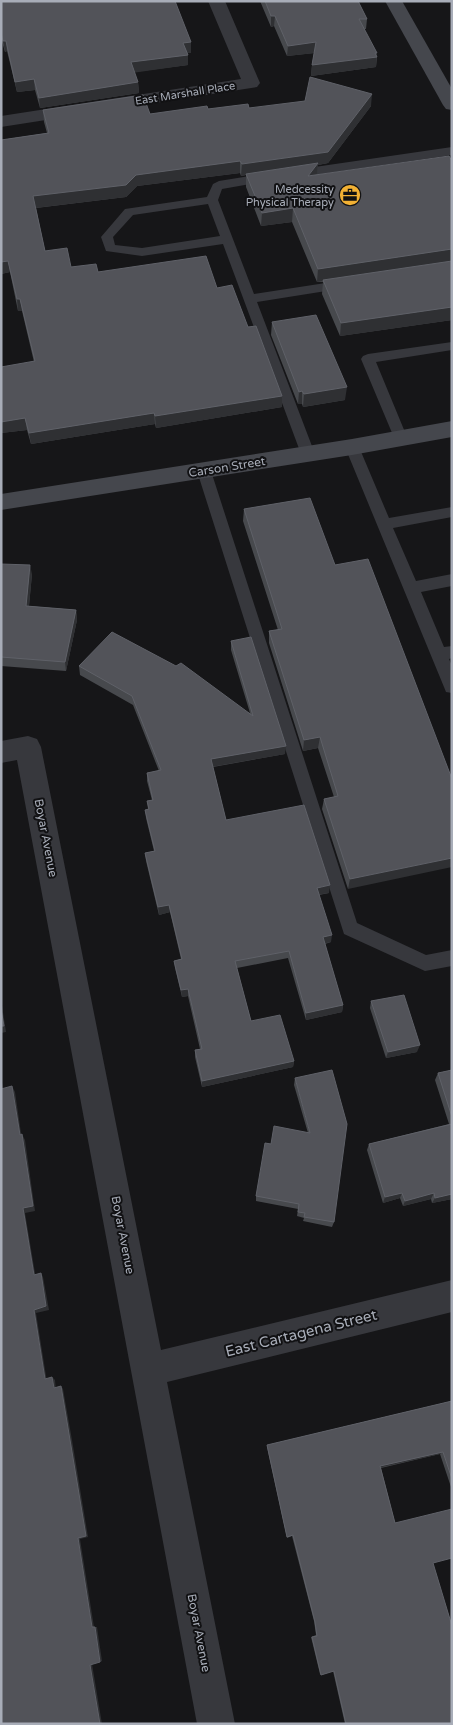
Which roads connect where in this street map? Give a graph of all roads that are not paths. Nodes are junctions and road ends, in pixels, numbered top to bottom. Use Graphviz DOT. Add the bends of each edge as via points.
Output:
graph roads {
  1 [pos="216,1"];
  2 [pos="393,1"];
  3 [pos="452,106"];
  4 [pos="1,122"];
  5 [pos="452,152"];
  6 [pos="212,200"];
  7 [pos="227,239"];
  8 [pos="355,282"];
  9 [pos="249,299"];
  10 [pos="452,346"];
  11 [pos="452,429"];
  12 [pos="400,437"];
  13 [pos="352,447"];
  14 [pos="308,454"];
  15 [pos="204,471"];
  16 [pos="1,502"];
  17 [pos="452,512"];
  18 [pos="384,524"];
  19 [pos="452,580"];
  20 [pos="411,588"];
  21 [pos="445,653"];
  22 [pos="452,687"];
  23 [pos="15,750"];
  24 [pos="452,958"];
  25 [pos="452,1296"];
  26 [pos="149,1370"];
  27 [pos="216,1724"];
  1 -- 4 [label="street, East Marshall Place" via="251,83"];
  2 -- 3 [label="main road"];
  5 -- 6 [label="lane" via="223,184 217,187"];
  6 -- 7 [label="lane"];
  6 -- 7 [label="lane" via="129,212 107,237 110,248 142,252"];
  7 -- 9 [label="lane"];
  8 -- 9 [label="lane"];
  9 -- 14 [label="lane"];
  10 -- 12 [label="lane" via="368,359"];
  11 -- 12 [label="main road, Carson Street"];
  12 -- 13 [label="main road, Carson Street"];
  13 -- 14 [label="main road, Carson Street"];
  13 -- 18 [label="lane"];
  14 -- 15 [label="main road, Carson Street"];
  15 -- 16 [label="main road, Carson Street"];
  15 -- 24 [label="lane" via="350,928 425,963"];
  17 -- 18 [label="lane"];
  18 -- 20 [label="lane"];
  19 -- 20 [label="lane"];
  20 -- 21 [label="lane"];
  21 -- 22 [label="lane"];
  23 -- 26 [label="street, Boyar Avenue"];
  25 -- 26 [label="street, East Cartagena Street"];
  26 -- 27 [label="street, Boyar Avenue"];
}
